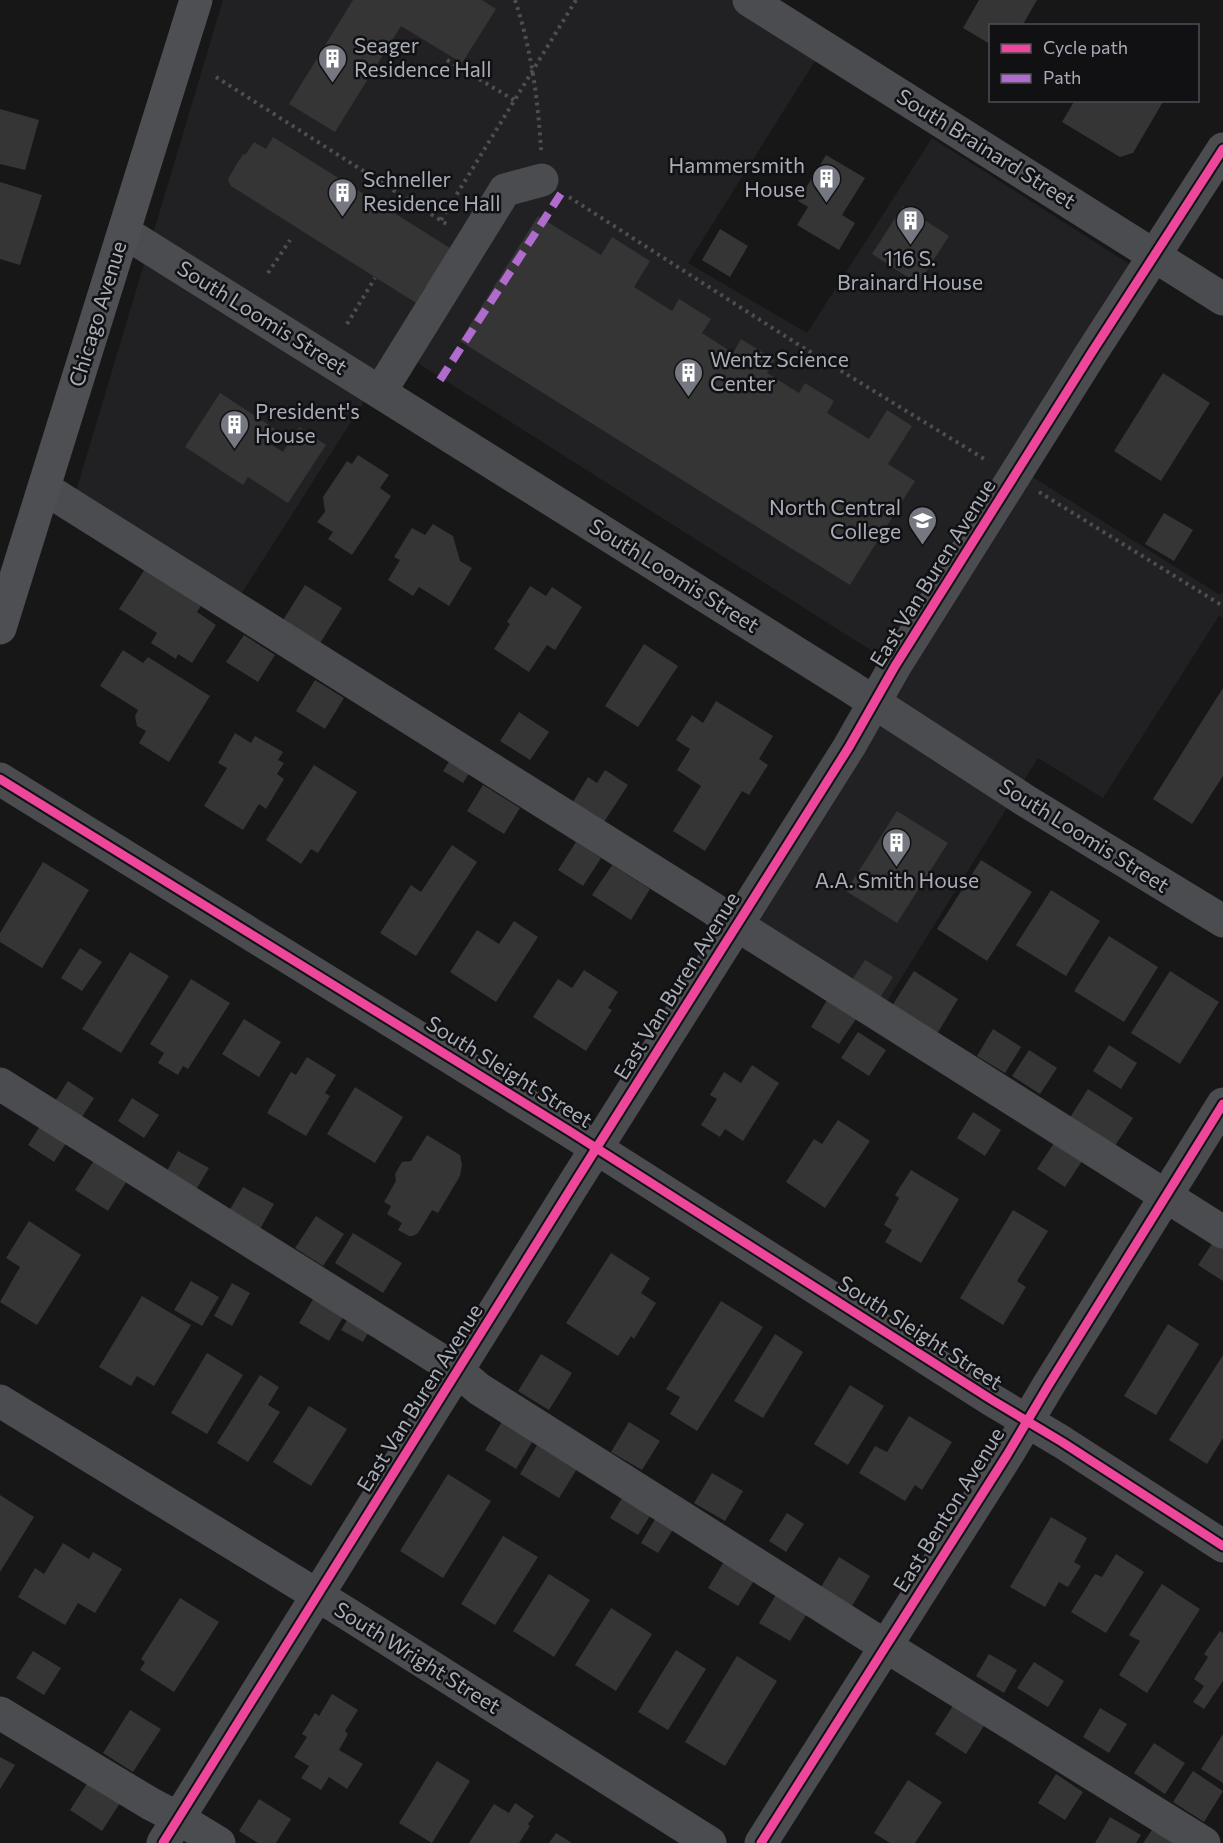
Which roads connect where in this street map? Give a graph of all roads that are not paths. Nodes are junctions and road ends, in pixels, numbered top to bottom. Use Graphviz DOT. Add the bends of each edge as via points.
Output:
graph roads {
  1 [pos="196,0"];
  2 [pos="749,0"];
  3 [pos="1223,149"];
  4 [pos="542,180"];
  5 [pos="124,232"];
  6 [pos="1155,256"];
  7 [pos="1223,298"];
  8 [pos="380,392"];
  9 [pos="44,488"];
  10 [pos="0,627"];
  11 [pos="874,702"];
  12 [pos="0,779"];
  13 [pos="1223,921"];
  14 [pos="737,925"];
  15 [pos="0,1084"];
  16 [pos="1223,1104"];
  17 [pos="597,1148"];
  18 [pos="1165,1196"];
  19 [pos="1223,1232"];
  20 [pos="458,1371"];
  21 [pos="0,1401"];
  22 [pos="1027,1421"];
  23 [pos="1223,1546"];
  24 [pos="318,1596"];
  25 [pos="885,1645"];
  26 [pos="0,1713"];
  27 [pos="171,1831"];
  28 [pos="219,1843"];
  29 [pos="710,1843"];
  30 [pos="761,1843"];
  31 [pos="1204,1843"];
  1 -- 5 [label="main road, Chicago Avenue"];
  2 -- 6 [label="street, South Brainard Street"];
  3 -- 6 [label="street, East Van Buren Avenue"];
  4 -- 8 [label="street" via="505,190"];
  5 -- 8 [label="street, South Loomis Street"];
  5 -- 9 [label="main road, Chicago Avenue"];
  6 -- 7 [label="street, South Brainard Street"];
  6 -- 11 [label="street, East Van Buren Avenue"];
  8 -- 11 [label="street, South Loomis Street"];
  9 -- 10 [label="main road, Chicago Avenue"];
  9 -- 14 [label="street"];
  11 -- 13 [label="street, South Loomis Street" via="1026,801"];
  11 -- 14 [label="street, East Van Buren Avenue"];
  12 -- 17 [label="street, South Sleight Street"];
  14 -- 17 [label="street, East Van Buren Avenue"];
  14 -- 18 [label="street"];
  15 -- 20 [label="street"];
  16 -- 18 [label="street, East Benton Avenue"];
  17 -- 20 [label="street, East Van Buren Avenue"];
  17 -- 22 [label="street, South Sleight Street"];
  18 -- 19 [label="street"];
  18 -- 22 [label="street, East Benton Avenue"];
  20 -- 24 [label="street, East Van Buren Avenue"];
  20 -- 25 [label="street" via="489,1396"];
  21 -- 24 [label="street, South Wright Street"];
  22 -- 23 [label="street, South Sleight Street"];
  22 -- 25 [label="street, East Benton Avenue"];
  24 -- 27 [label="street, East Van Buren Avenue"];
  24 -- 29 [label="street, South Wright Street"];
  25 -- 30 [label="street, East Benton Avenue"];
  25 -- 31 [label="street"];
  26 -- 27 [label="street" via="141,1798"];
  27 -- 28 [label="street"];
}
